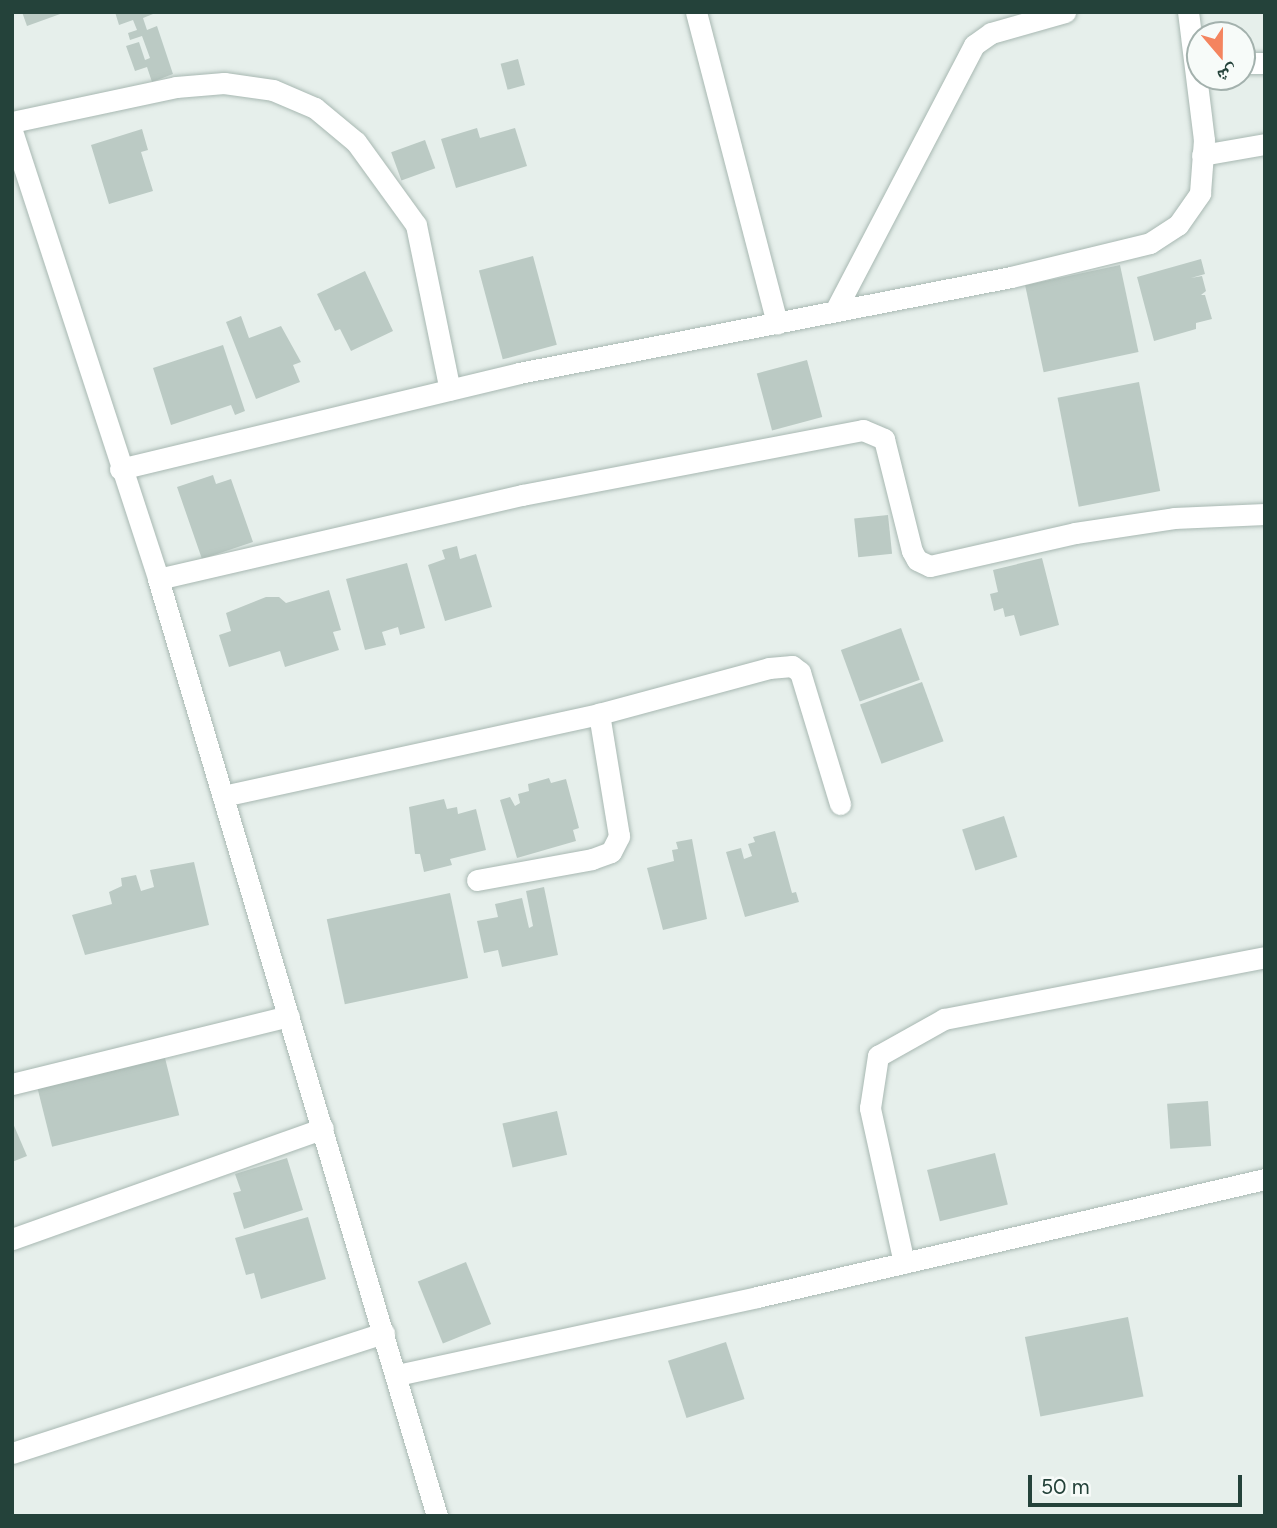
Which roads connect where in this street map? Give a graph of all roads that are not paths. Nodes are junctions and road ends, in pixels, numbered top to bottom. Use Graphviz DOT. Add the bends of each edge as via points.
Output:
graph roads {
  1 [pos="696,12"];
  2 [pos="1065,12"];
  3 [pos="1198,91"];
  4 [pos="12,122"];
  5 [pos="12,131"];
  6 [pos="1265,144"];
  7 [pos="1202,155"];
  8 [pos="835,311"];
  9 [pos="777,324"];
  10 [pos="450,390"];
  11 [pos="120,469"];
  12 [pos="1265,514"];
  13 [pos="158,579"];
  14 [pos="599,714"];
  15 [pos="223,796"];
  16 [pos="840,804"];
  17 [pos="477,880"];
  18 [pos="1265,957"];
  19 [pos="289,1016"];
  20 [pos="12,1084"];
  21 [pos="323,1128"];
  22 [pos="1265,1179"];
  23 [pos="12,1239"];
  24 [pos="904,1263"];
  25 [pos="384,1333"];
  26 [pos="397,1375"];
  27 [pos="12,1453"];
  28 [pos="437,1516"];
  1 -- 9 [label="street"];
  2 -- 8 [label="street" via="991,33 974,45"];
  3 -- 7 [label="street"];
  4 -- 10 [label="street" via="176,86 224,83 273,90 315,108 356,142 416,225"];
  5 -- 11 [label="street"];
  6 -- 7 [label="street"];
  7 -- 8 [label="street" via="1200,193 1178,225 1150,243 1011,277"];
  8 -- 9 [label="street"];
  9 -- 10 [label="street"];
  10 -- 11 [label="street"];
  11 -- 13 [label="street"];
  12 -- 13 [label="street" via="1174,518 1075,533 930,566 917,560 912,551 884,439 863,430 522,495"];
  13 -- 15 [label="street"];
  14 -- 15 [label="street"];
  14 -- 16 [label="street" via="769,668 792,666 800,672"];
  14 -- 17 [label="street" via="619,836 611,852"];
  15 -- 19 [label="street"];
  18 -- 24 [label="street" via="944,1019 877,1056 870,1108"];
  19 -- 20 [label="street"];
  19 -- 21 [label="street"];
  21 -- 23 [label="street"];
  21 -- 25 [label="street"];
  22 -- 24 [label="street"];
  24 -- 26 [label="street"];
  25 -- 26 [label="street"];
  25 -- 27 [label="street"];
  26 -- 28 [label="street"];
}
